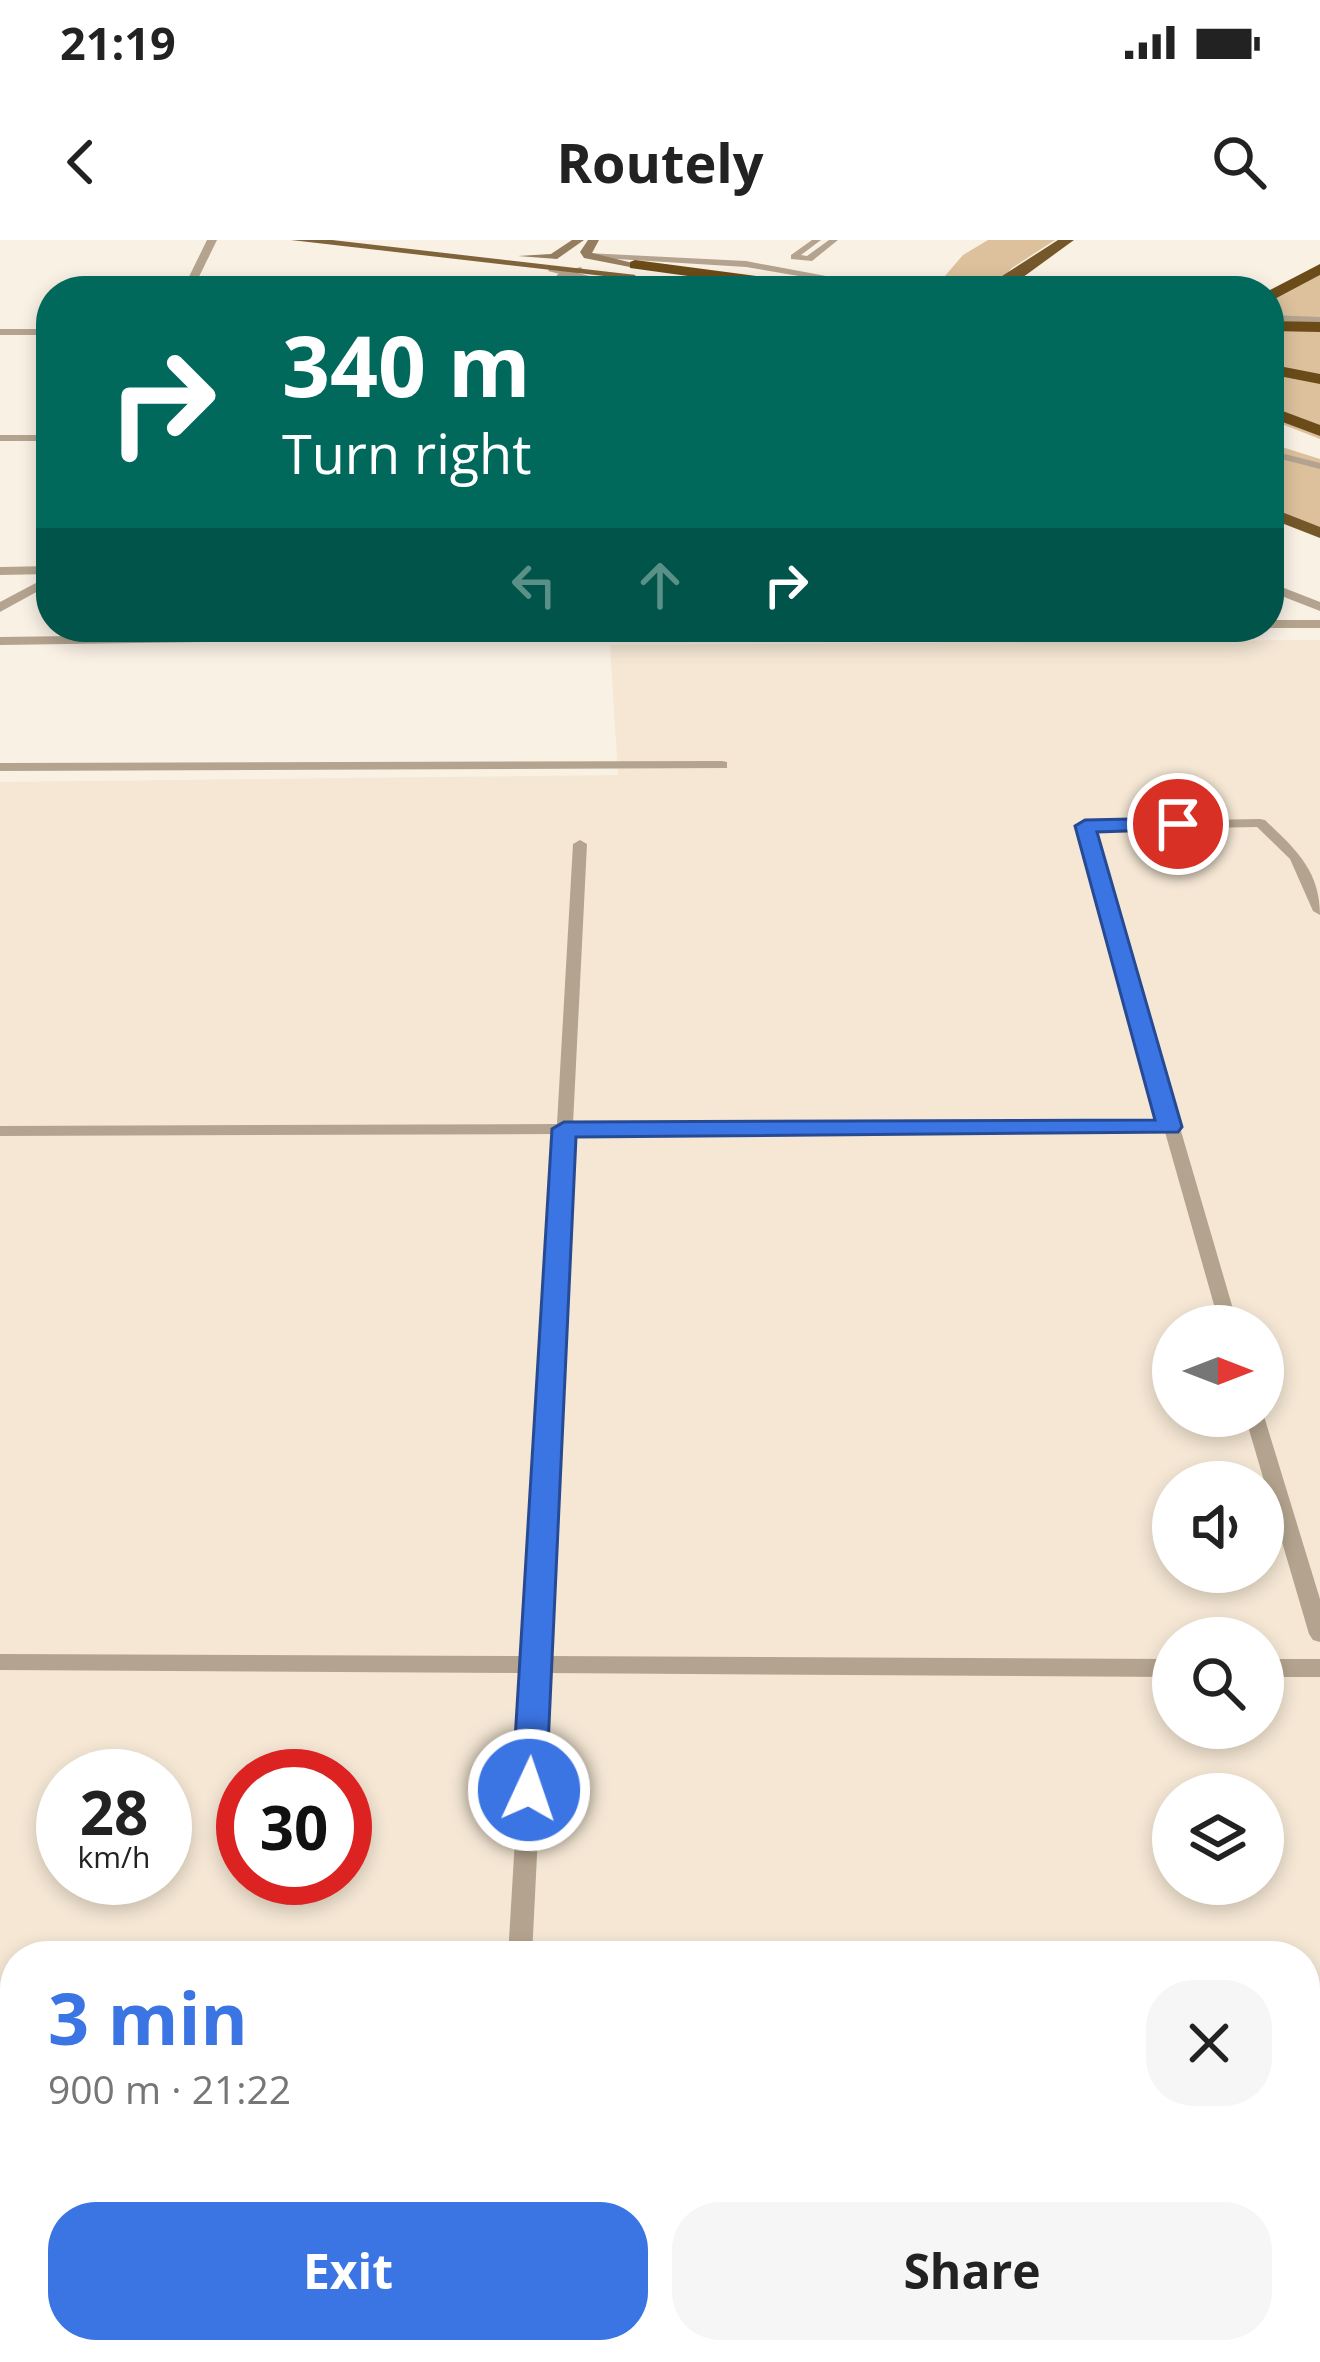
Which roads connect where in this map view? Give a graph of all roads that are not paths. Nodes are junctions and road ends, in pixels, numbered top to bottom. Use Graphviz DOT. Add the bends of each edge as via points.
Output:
graph roads {
  1 [pos="212,240"];
  2 [pos="296,240"];
  3 [pos="367,240"];
  4 [pos="579,240"];
  5 [pos="594,240"];
  6 [pos="817,240"];
  7 [pos="834,240"];
  8 [pos="1066,240"];
  9 [pos="587,255"];
  10 [pos="524,256"];
  11 [pos="555,267"];
  12 [pos="1320,269"];
  13 [pos="581,270"];
  14 [pos="194,276"];
  15 [pos="548,276"];
  16 [pos="552,276"];
  17 [pos="633,276"];
  18 [pos="815,276"];
  19 [pos="1015,276"];
  20 [pos="1284,289"];
  21 [pos="1317,298"];
  22 [pos="1284,312"];
  23 [pos="1284,322"];
  24 [pos="1320,323"];
  25 [pos="0,332"];
  26 [pos="36,332"];
  27 [pos="1284,373"];
  28 [pos="1284,380"];
  29 [pos="1320,383"];
  30 [pos="1284,417"];
  31 [pos="1320,431"];
  32 [pos="1284,435"];
  33 [pos="0,438"];
  34 [pos="36,438"];
  35 [pos="1320,446"];
  36 [pos="1284,457"];
  37 [pos="1320,466"];
  38 [pos="1284,518"];
  39 [pos="1320,533"];
  40 [pos="0,571"];
  41 [pos="36,575"];
  42 [pos="36,585"];
  43 [pos="36,587"];
  44 [pos="1284,592"];
  45 [pos="0,603"];
  46 [pos="1320,608"];
  47 [pos="1320,624"];
  48 [pos="1284,625"];
  49 [pos="36,640"];
  50 [pos="0,641"];
  51 [pos="722,765"];
  52 [pos="0,767"];
  53 [pos="580,844"];
  54 [pos="1320,911"];
  55 [pos="1169,1127"];
  56 [pos="564,1129"];
  57 [pos="0,1131"];
  58 [pos="1222,1305"];
  59 [pos="1262,1437"];
  60 [pos="1320,1634"];
  61 [pos="0,1662"];
  62 [pos="536,1665"];
  63 [pos="1152,1668"];
  64 [pos="1284,1669"];
  65 [pos="1320,1669"];
  66 [pos="521,1941"];
  1 -- 14 [label="street"];
  2 -- 11 [label="main road"];
  3 -- 10 [label="main road"];
  4 -- 10 [label="main road" via="553,257"];
  5 -- 9 [label="main road"];
  6 -- 7 [label="street" via="794,256 809,259"];
  8 -- 19 [label="highway"];
  9 -- 17 [label="main road"];
  9 -- 18 [label="street"];
  10 -- 11 [label="main road"];
  11 -- 13 [label="main road"];
  11 -- 13 [label="street"];
  11 -- 15 [label="street"];
  11 -- 16 [label="street"];
  11 -- 17 [label="main road"];
  12 -- 20 [label="highway"];
  13 -- 17 [label="main road"];
  21 -- 22 [label="highway"];
  23 -- 24 [label="highway"];
  25 -- 26 [label="street"];
  27 -- 29 [label="highway"];
  28 -- 29 [label="highway"];
  30 -- 31 [label="highway"];
  32 -- 35 [label="highway"];
  33 -- 34 [label="street"];
  36 -- 37 [label="street"];
  38 -- 39 [label="highway"];
  40 -- 41 [label="street"];
  42 -- 45 [label="street"];
  43 -- 45 [label="street"];
  44 -- 46 [label="street"];
  47 -- 48 [label="street"];
  49 -- 50 [label="street"];
  51 -- 52 [label="street"];
  53 -- 56 [label="street"];
  54 -- 55 [label="street" via="1296,857 1260,823 1085,826"];
  55 -- 56 [label="street"];
  55 -- 58 [label="street"];
  56 -- 57 [label="street"];
  56 -- 62 [label="street"];
  59 -- 60 [label="street"];
  61 -- 62 [label="street"];
  62 -- 63 [label="street"];
  62 -- 66 [label="street"];
  64 -- 65 [label="street"];
}
